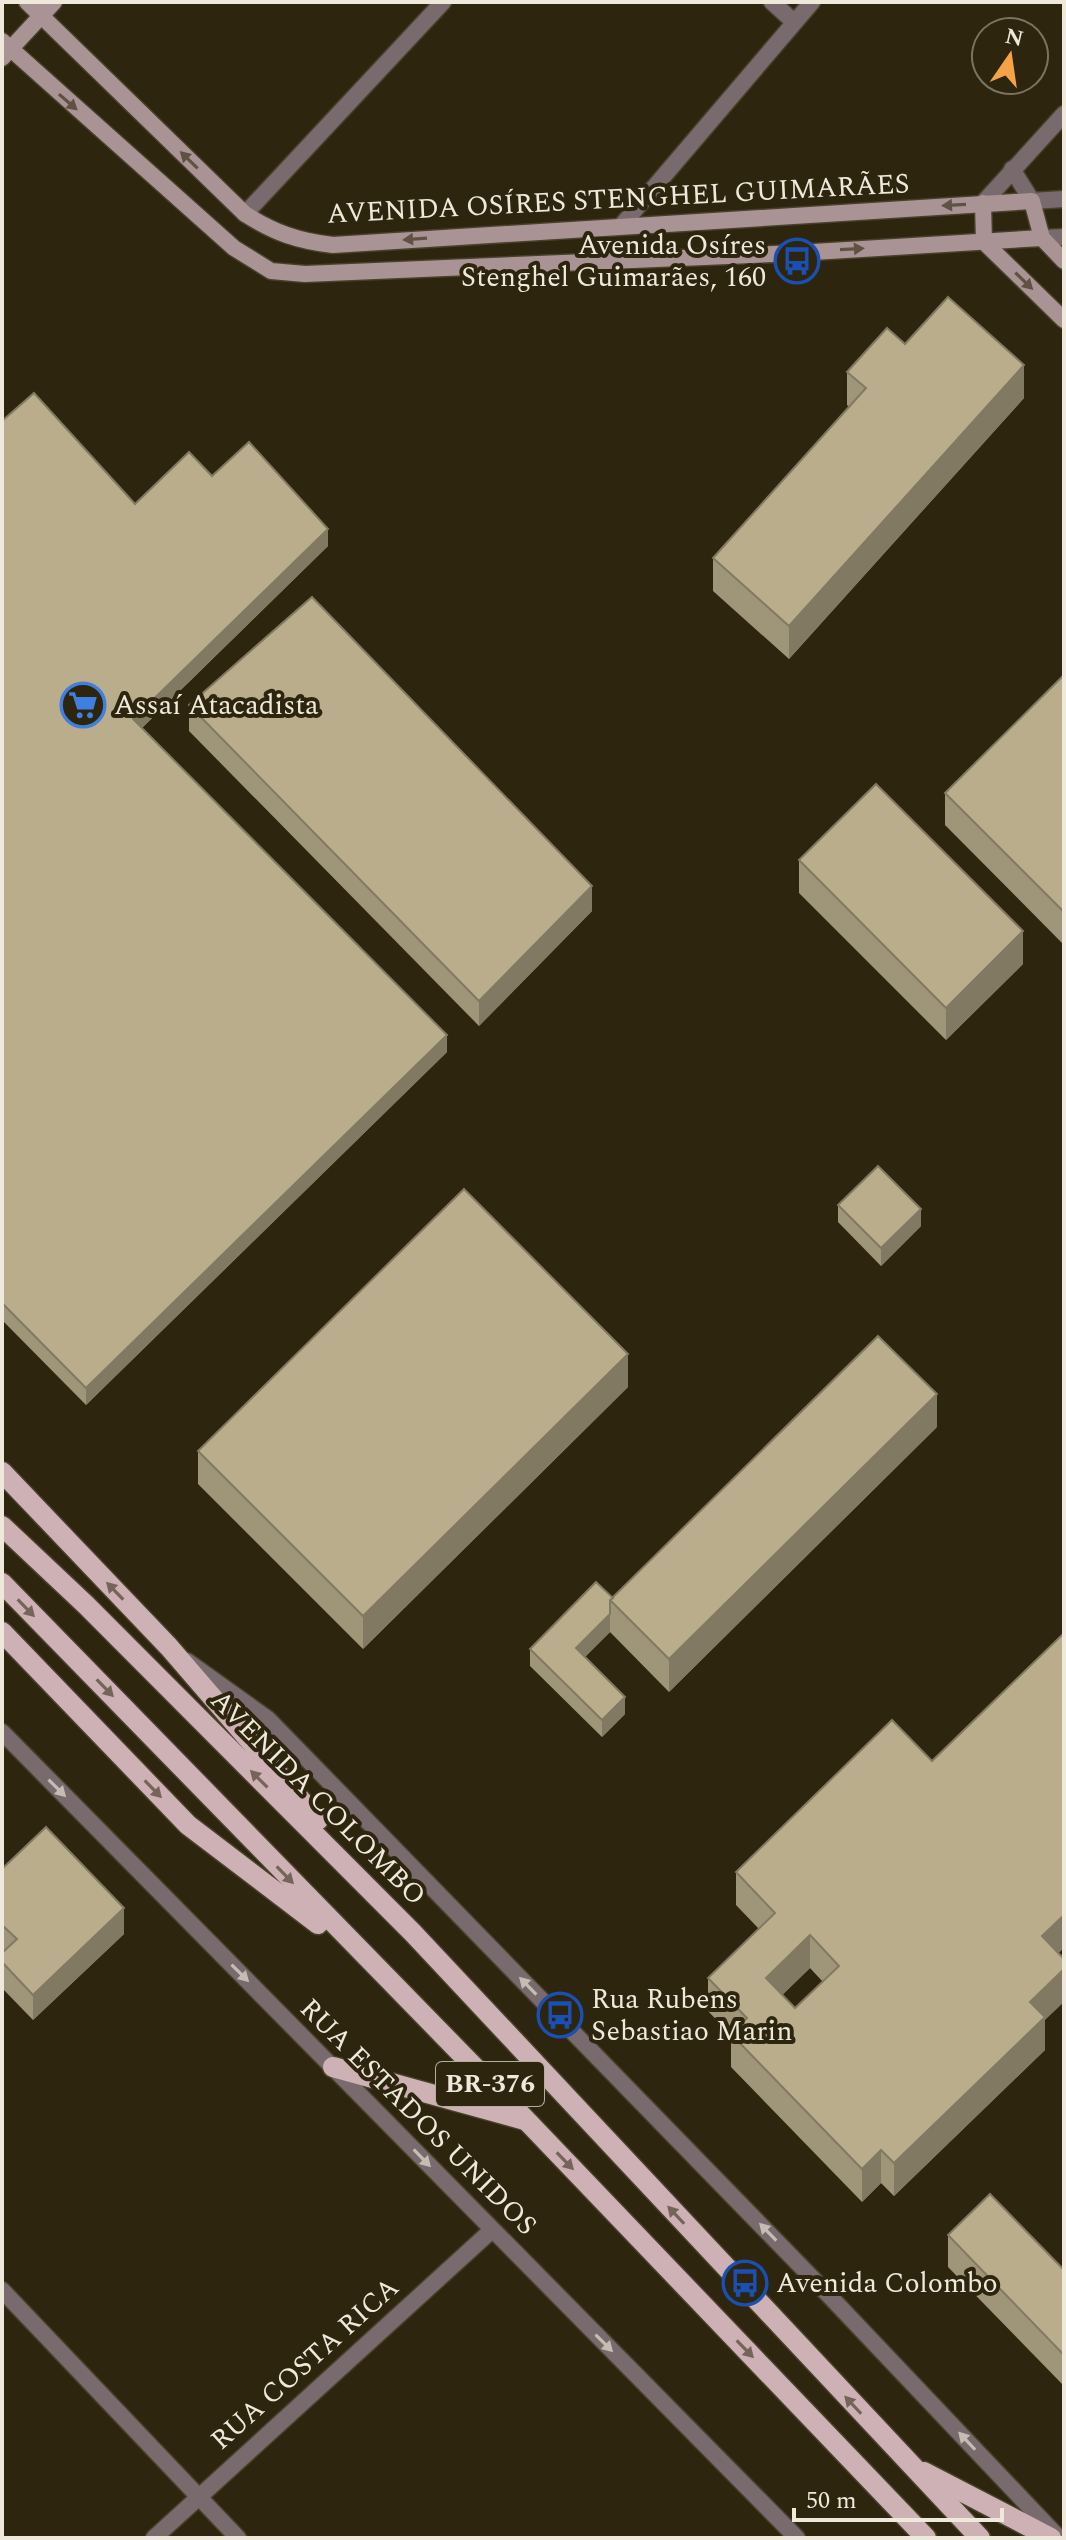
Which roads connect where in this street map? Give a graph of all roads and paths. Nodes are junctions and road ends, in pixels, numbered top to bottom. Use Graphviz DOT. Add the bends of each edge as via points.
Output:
graph roads {
  1 [pos="27,2"];
  2 [pos="54,2"];
  3 [pos="443,2"];
  4 [pos="772,2"];
  5 [pos="812,2"];
  6 [pos="41,16"];
  7 [pos="794,22"];
  8 [pos="5,50"];
  9 [pos="1064,114"];
  10 [pos="1012,169"];
  11 [pos="1064,199"];
  12 [pos="1032,201"];
  13 [pos="983,203"];
  14 [pos="245,214"];
  15 [pos="622,225"];
  16 [pos="1064,237"];
  17 [pos="1042,238"];
  18 [pos="984,242"];
  19 [pos="1064,261"];
  20 [pos="1064,320"];
  21 [pos="2,1472"];
  22 [pos="2,1526"];
  23 [pos="2,1583"];
  24 [pos="2,1632"];
  25 [pos="169,1647"];
  26 [pos="2,1733"];
  27 [pos="413,1933"];
  28 [pos="373,1966"];
  29 [pos="333,2067"];
  30 [pos="527,2121"];
  31 [pos="492,2230"];
  32 [pos="2,2290"];
  33 [pos="906,2463"];
  34 [pos="198,2496"];
  35 [pos="154,2538"];
  36 [pos="238,2538"];
  37 [pos="797,2538"];
  38 [pos="926,2538"];
  39 [pos="980,2538"];
  40 [pos="1051,2538"];
  41 [pos="1059,2538"];
  1 -- 6 [label="main road, AVENIDA OSÍRES STENGHEL GUIMARÃES"];
  2 -- 6 [label="main road"];
  3 -- 14 [label="street"];
  4 -- 7 [label="street"];
  5 -- 7 [label="street"];
  6 -- 8 [label="main road"];
  14 -- 6 [label="main road, AVENIDA OSÍRES STENGHEL GUIMARÃES, one-way"];
  7 -- 15 [label="street"];
  8 -- 18 [label="main road, AVENIDA OSÍRES STENGHEL GUIMARÃES, one-way" via="234,248 271,271 321,273"];
  9 -- 10 [label="street"];
  10 -- 12 [label="street"];
  10 -- 13 [label="street"];
  11 -- 12 [label="street, AVENIDA OSÍRES STENGHEL GUIMARÃES"];
  12 -- 13 [label="main road, AVENIDA OSÍRES STENGHEL GUIMARÃES"];
  12 -- 17 [label="main road"];
  13 -- 15 [label="main road, AVENIDA OSÍRES STENGHEL GUIMARÃES, one-way"];
  13 -- 18 [label="main road"];
  15 -- 14 [label="main road, AVENIDA OSÍRES STENGHEL GUIMARÃES, one-way" via="333,245 298,241"];
  16 -- 17 [label="street, AVENIDA OSÍRES STENGHEL GUIMARÃES"];
  17 -- 18 [label="main road, AVENIDA OSÍRES STENGHEL GUIMARÃES"];
  17 -- 19 [label="main road"];
  18 -- 20 [label="main road, one-way"];
  25 -- 21 [label="main road, one-way"];
  27 -- 22 [label="main road, AVENIDA COLOMBO / BR-376, one-way"];
  23 -- 28 [label="main road, BR-376, one-way"];
  24 -- 28 [label="main road, one-way" via="188,1825"];
  25 -- 27 [label="main road"];
  41 -- 25 [label="street, one-way" via="800,2264 268,1719"];
  26 -- 29 [label="street, RUA ESTADOS UNIDOS, one-way"];
  33 -- 27 [label="main road, AVENIDA COLOMBO / BR-376, one-way"];
  28 -- 30 [label="main road, BR-376"];
  29 -- 30 [label="main road"];
  29 -- 31 [label="street, RUA ESTADOS UNIDOS, one-way"];
  30 -- 38 [label="main road, BR-376, one-way"];
  31 -- 34 [label="street, RUA COSTA RICA"];
  31 -- 37 [label="street, RUA ESTADOS UNIDOS, one-way"];
  32 -- 34 [label="street"];
  33 -- 39 [label="main road, AVENIDA COLOMBO / BR-376"];
  33 -- 40 [label="main road"];
  34 -- 35 [label="street, RUA COSTA RICA"];
  34 -- 36 [label="street"];
}
